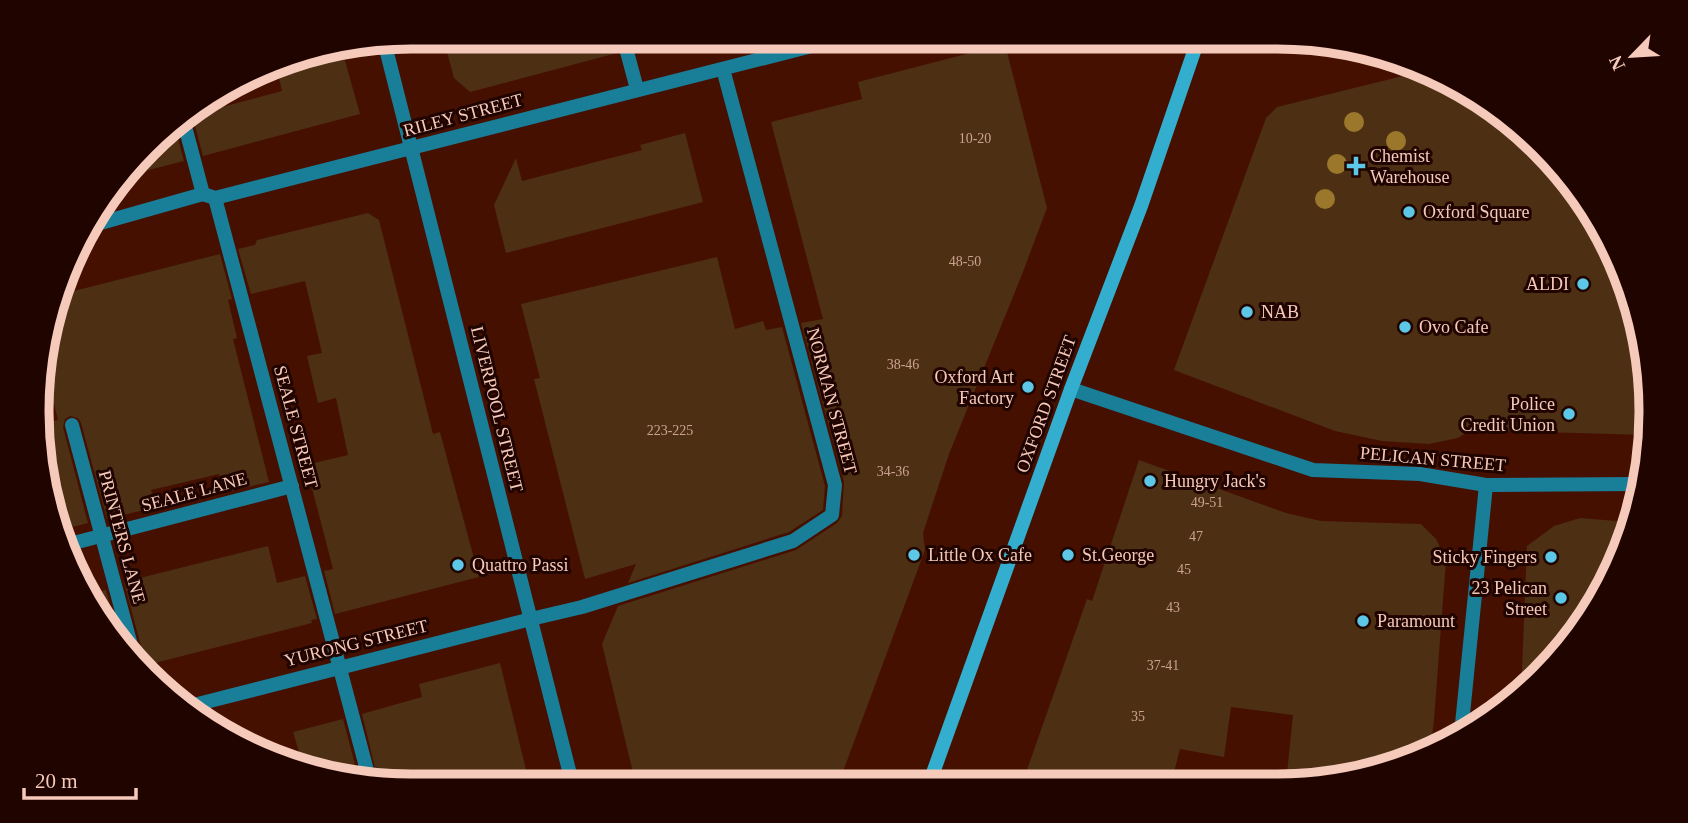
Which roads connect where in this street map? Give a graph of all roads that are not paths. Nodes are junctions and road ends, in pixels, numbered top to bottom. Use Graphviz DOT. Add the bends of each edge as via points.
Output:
graph roads {
  1 [pos="626,49"];
  2 [pos="800,49"];
  3 [pos="1195,49"];
  4 [pos="386,50"];
  5 [pos="723,69"];
  6 [pos="637,89"];
  7 [pos="187,127"];
  8 [pos="411,149"];
  9 [pos="209,196"];
  10 [pos="102,223"];
  11 [pos="1071,389"];
  12 [pos="72,425"];
  13 [pos="1632,484"];
  14 [pos="1486,485"];
  15 [pos="292,486"];
  16 [pos="102,536"];
  17 [pos="74,543"];
  18 [pos="531,619"];
  19 [pos="129,639"];
  20 [pos="340,667"];
  21 [pos="198,704"];
  22 [pos="1462,723"];
  23 [pos="367,771"];
  24 [pos="570,774"];
  25 [pos="933,774"];
  1 -- 6 [label="street"];
  2 -- 5 [label="street, RILEY STREET"];
  3 -- 11 [label="main road, OXFORD STREET"];
  4 -- 8 [label="street, LIVERPOOL STREET"];
  5 -- 6 [label="street, RILEY STREET"];
  5 -- 18 [label="street, NORMAN STREET" via="835,485 832,515 793,541"];
  6 -- 8 [label="street, RILEY STREET"];
  7 -- 9 [label="street, SEALE STREET"];
  8 -- 9 [label="street, RILEY STREET"];
  8 -- 18 [label="street, LIVERPOOL STREET"];
  9 -- 10 [label="street, RILEY STREET"];
  9 -- 15 [label="street, SEALE STREET"];
  11 -- 14 [label="street, PELICAN STREET" via="1313,470 1420,474"];
  11 -- 25 [label="main road, OXFORD STREET"];
  12 -- 16 [label="street, PRINTERS LANE"];
  13 -- 14 [label="street, PELICAN STREET"];
  14 -- 22 [label="street"];
  15 -- 16 [label="street, SEALE LANE"];
  15 -- 20 [label="street, SEALE STREET"];
  16 -- 17 [label="street, SEALE LANE"];
  16 -- 19 [label="street, PRINTERS LANE"];
  18 -- 20 [label="street, YURONG STREET"];
  18 -- 24 [label="street, LIVERPOOL STREET"];
  20 -- 21 [label="street, YURONG STREET"];
  20 -- 23 [label="street, SEALE STREET"];
}
